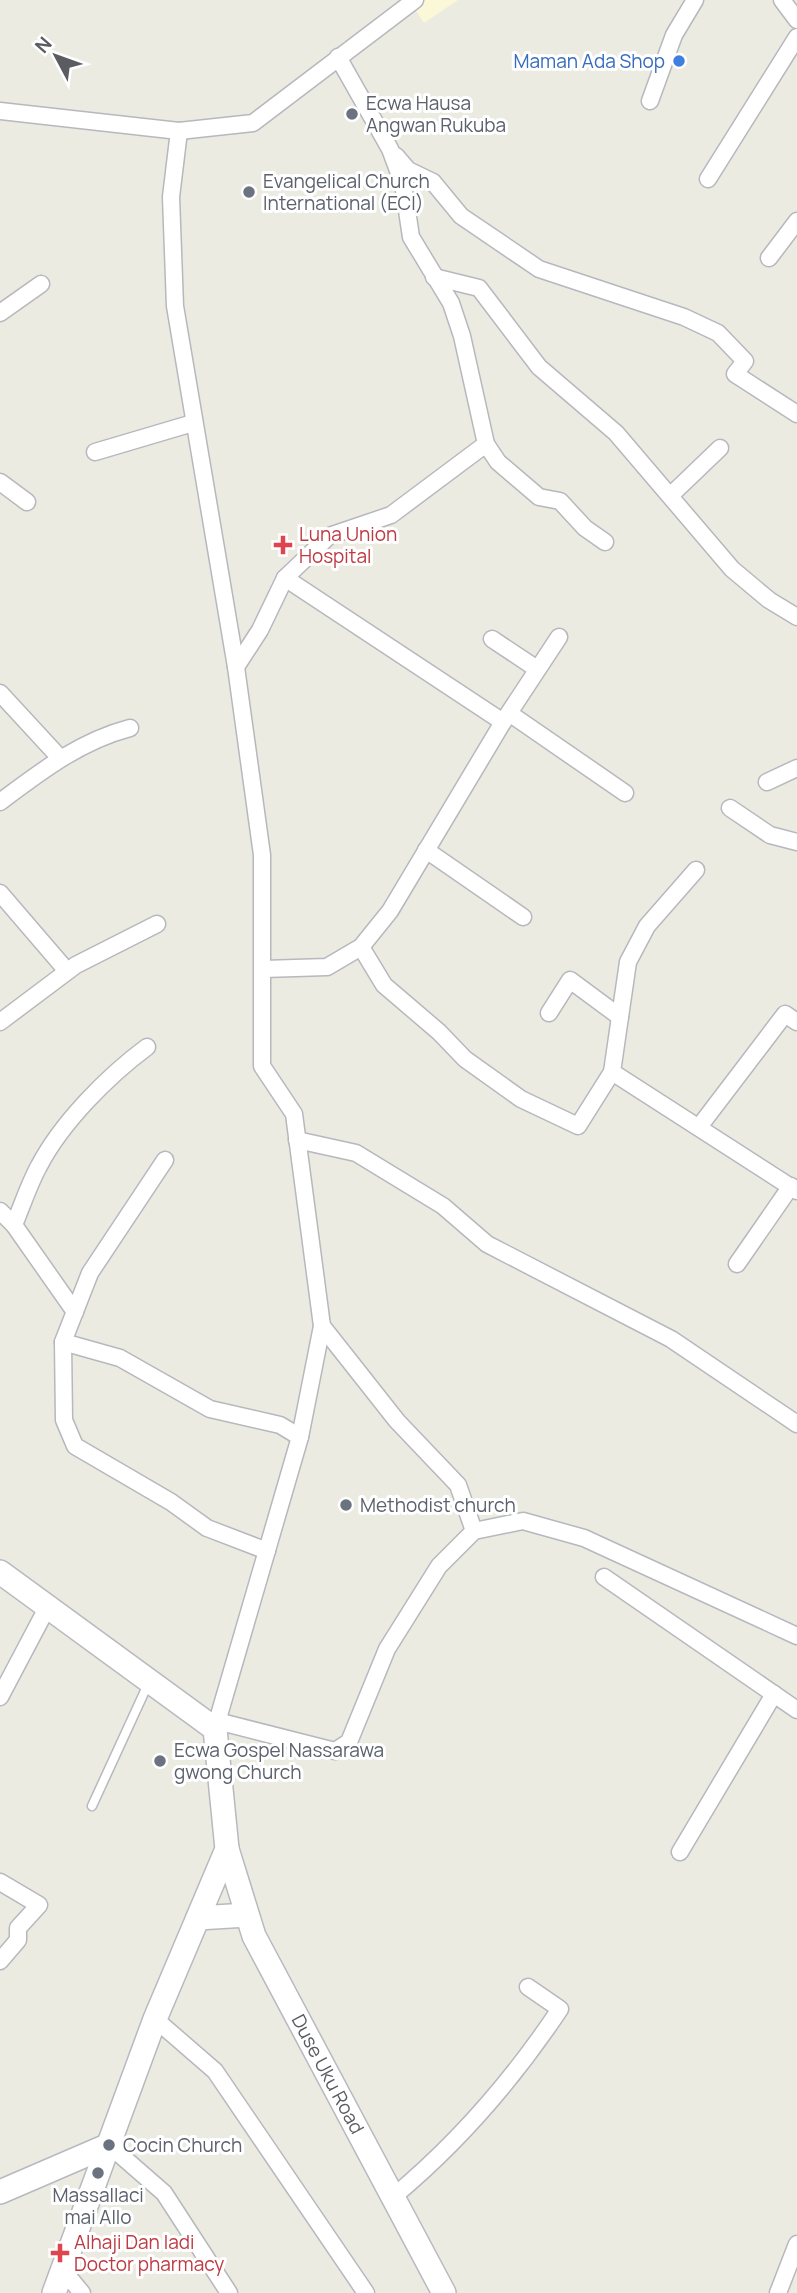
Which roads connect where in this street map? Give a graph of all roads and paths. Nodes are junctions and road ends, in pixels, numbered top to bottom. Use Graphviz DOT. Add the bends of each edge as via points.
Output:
graph roads {
  1 [pos="415,0"];
  2 [pos="695,0"];
  3 [pos="782,0"];
  4 [pos="797,20"];
  5 [pos="797,37"];
  6 [pos="338,57"];
  7 [pos="650,102"];
  8 [pos="0,111"];
  9 [pos="179,131"];
  10 [pos="390,149"];
  11 [pos="708,179"];
  12 [pos="797,221"];
  13 [pos="769,258"];
  14 [pos="434,277"];
  15 [pos="41,284"];
  16 [pos="0,313"];
  17 [pos="797,414"];
  18 [pos="192,423"];
  19 [pos="486,444"];
  20 [pos="720,448"];
  21 [pos="95,452"];
  22 [pos="0,481"];
  23 [pos="671,495"];
  24 [pos="27,502"];
  25 [pos="605,541"];
  26 [pos="285,578"];
  27 [pos="797,617"];
  28 [pos="559,637"];
  29 [pos="492,639"];
  30 [pos="236,667"];
  31 [pos="537,669"];
  32 [pos="0,692"];
  33 [pos="506,717"];
  34 [pos="130,728"];
  35 [pos="60,758"];
  36 [pos="797,768"];
  37 [pos="767,782"];
  38 [pos="625,793"];
  39 [pos="0,802"];
  40 [pos="730,808"];
  41 [pos="797,842"];
  42 [pos="426,850"];
  43 [pos="695,870"];
  44 [pos="0,893"];
  45 [pos="523,917"];
  46 [pos="158,924"];
  47 [pos="361,947"];
  48 [pos="264,970"];
  49 [pos="67,971"];
  50 [pos="549,1013"];
  51 [pos="620,1017"];
  52 [pos="0,1022"];
  53 [pos="797,1022"];
  54 [pos="147,1047"];
  55 [pos="612,1072"];
  56 [pos="699,1127"];
  57 [pos="297,1140"];
  58 [pos="165,1160"];
  59 [pos="794,1188"];
  60 [pos="0,1211"];
  61 [pos="14,1225"];
  62 [pos="737,1264"];
  63 [pos="75,1312"];
  64 [pos="322,1326"];
  65 [pos="63,1342"];
  66 [pos="797,1424"];
  67 [pos="300,1437"];
  68 [pos="474,1531"];
  69 [pos="267,1551"];
  70 [pos="0,1572"];
  71 [pos="604,1577"];
  72 [pos="48,1606"];
  73 [pos="797,1636"];
  74 [pos="150,1679"];
  75 [pos="774,1694"];
  76 [pos="0,1697"];
  77 [pos="797,1710"];
  78 [pos="216,1725"];
  79 [pos="92,1806"];
  80 [pos="227,1849"];
  81 [pos="680,1852"];
  82 [pos="0,1882"];
  83 [pos="247,1915"];
  84 [pos="198,1918"];
  85 [pos="0,1961"];
  86 [pos="528,1987"];
  87 [pos="155,2019"];
  88 [pos="109,2145"];
  89 [pos="0,2192"];
  90 [pos="393,2197"];
  91 [pos="797,2244"];
  92 [pos="62,2270"];
  93 [pos="792,2272"];
  94 [pos="54,2293"];
  95 [pos="82,2293"];
  96 [pos="229,2293"];
  97 [pos="366,2293"];
  98 [pos="444,2293"];
  99 [pos="778,2293"];
  1 -- 6 [label="street"];
  2 -- 7 [label="street" via="674,35"];
  3 -- 4 [label="street"];
  5 -- 11 [label="street"];
  6 -- 9 [label="street" via="253,123"];
  6 -- 10 [label="street"];
  8 -- 9 [label="street"];
  9 -- 18 [label="street" via="171,197 175,306"];
  10 -- 14 [label="street" via="403,184 411,237"];
  10 -- 17 [label="street" via="408,170 433,182 461,216 539,269 684,317 718,333 745,361 735,374"];
  12 -- 13 [label="street"];
  14 -- 19 [label="street" via="451,303 462,336"];
  14 -- 23 [label="street" via="479,288 539,367 616,433"];
  15 -- 16 [label="street"];
  18 -- 21 [label="street"];
  18 -- 30 [label="street"];
  19 -- 25 [label="street" via="498,462 539,497 560,501 585,528"];
  19 -- 26 [label="street" via="391,515 329,536"];
  20 -- 23 [label="street"];
  22 -- 24 [label="street"];
  23 -- 27 [label="street" via="732,569"];
  26 -- 30 [label="street"];
  26 -- 33 [label="street"];
  28 -- 31 [label="street"];
  29 -- 31 [label="street"];
  30 -- 48 [label="street" via="262,855"];
  31 -- 33 [label="street"];
  32 -- 35 [label="street"];
  33 -- 38 [label="street"];
  33 -- 42 [label="street"];
  34 -- 35 [label="street" via="109,733"];
  35 -- 39 [label="street"];
  36 -- 37 [label="street"];
  40 -- 41 [label="street" via="770,835"];
  42 -- 45 [label="street"];
  42 -- 47 [label="street" via="390,911"];
  43 -- 51 [label="street" via="647,926 628,962"];
  44 -- 49 [label="street"];
  46 -- 49 [label="street"];
  47 -- 48 [label="street" via="327,967"];
  47 -- 55 [label="street" via="384,985 465,1059 521,1099 578,1126"];
  48 -- 57 [label="street" via="262,1066 294,1114"];
  49 -- 52 [label="street"];
  50 -- 51 [label="street" via="569,980"];
  51 -- 55 [label="street"];
  53 -- 56 [label="street" via="785,1013"];
  54 -- 61 [label="street" via="115,1070 60,1135 39,1165"];
  55 -- 56 [label="street"];
  56 -- 59 [label="street"];
  57 -- 64 [label="street"];
  57 -- 66 [label="street" via="356,1153 443,1206 487,1244 671,1339"];
  58 -- 63 [label="street" via="90,1273"];
  59 -- 62 [label="street"];
  60 -- 61 [label="street"];
  61 -- 63 [label="street"];
  63 -- 65 [label="street"];
  64 -- 67 [label="street"];
  64 -- 68 [label="street" via="397,1421 458,1485"];
  65 -- 67 [label="street" via="120,1358 210,1409 280,1425"];
  65 -- 69 [label="street" via="64,1420 75,1446 207,1528"];
  67 -- 69 [label="street"];
  68 -- 73 [label="street" via="523,1521 584,1538"];
  68 -- 78 [label="street" via="439,1566 387,1649 349,1742 335,1751"];
  69 -- 78 [label="street"];
  70 -- 72 [label="street"];
  71 -- 75 [label="street"];
  72 -- 74 [label="street"];
  72 -- 76 [label="street"];
  74 -- 78 [label="street"];
  74 -- 79 [label="lane"];
  75 -- 77 [label="street"];
  75 -- 81 [label="street"];
  78 -- 80 [label="street, Duse Uku Road"];
  80 -- 83 [label="street, Duse Uku Road"];
  80 -- 84 [label="street"];
  82 -- 85 [label="street" via="39,1905 18,1928 18,1940"];
  83 -- 84 [label="street"];
  83 -- 90 [label="street, Duse Uku Road"];
  84 -- 87 [label="street"];
  86 -- 90 [label="street" via="560,2009 520,2070"];
  87 -- 88 [label="street"];
  87 -- 97 [label="street" via="215,2071"];
  88 -- 89 [label="street"];
  88 -- 92 [label="street"];
  88 -- 96 [label="street" via="164,2193"];
  90 -- 98 [label="street, Duse Uku Road"];
  91 -- 93 [label="street"];
  92 -- 94 [label="street"];
  92 -- 95 [label="street"];
  93 -- 99 [label="street"];
}
